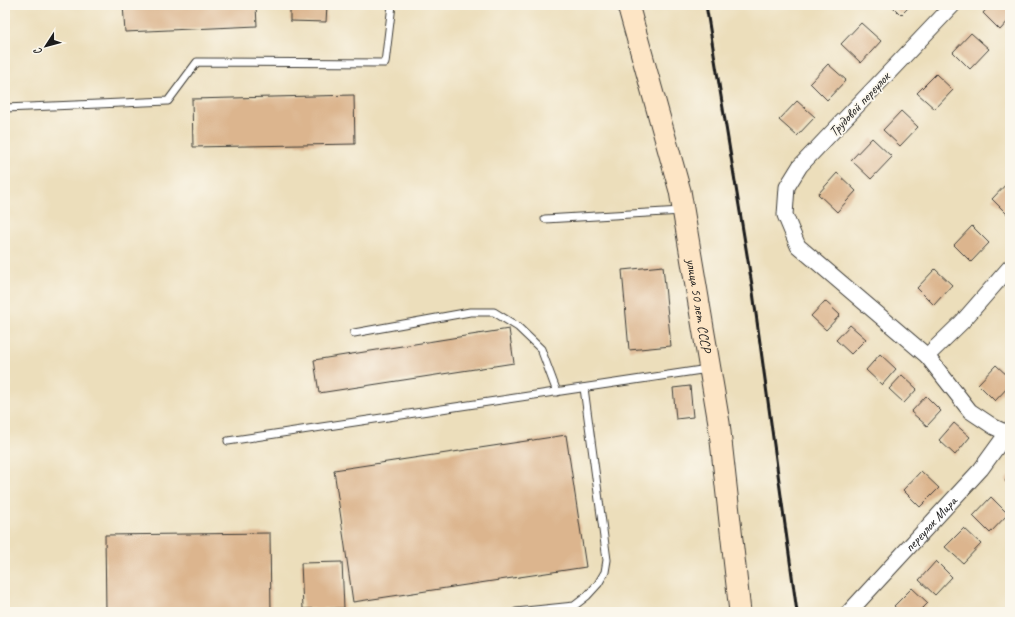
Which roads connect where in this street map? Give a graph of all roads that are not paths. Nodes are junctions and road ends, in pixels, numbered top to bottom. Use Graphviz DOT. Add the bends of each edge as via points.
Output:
graph roads {
  1 [pos="392,5"];
  2 [pos="628,5"];
  3 [pos="953,5"];
  4 [pos="5,108"];
  5 [pos="684,211"];
  6 [pos="785,215"];
  7 [pos="545,219"];
  8 [pos="1010,267"];
  9 [pos="354,333"];
  10 [pos="927,356"];
  11 [pos="710,369"];
  12 [pos="584,388"];
  13 [pos="557,392"];
  14 [pos="1008,431"];
  15 [pos="228,441"];
  16 [pos="516,612"];
  17 [pos="740,612"];
  18 [pos="849,612"];
  1 -- 4 [label="lane" via="385,63 196,62 168,101"];
  2 -- 5 [label="street, улица 50 лет СССР"];
  3 -- 6 [label="street, Трудовой переулок" via="800,166 787,187"];
  5 -- 7 [label="lane"];
  5 -- 11 [label="street, улица 50 лет СССР"];
  6 -- 10 [label="street, переулок Мира" via="798,246"];
  8 -- 10 [label="street" via="962,322"];
  9 -- 13 [label="lane" via="470,312 494,312 518,327 541,349"];
  10 -- 14 [label="street, переулок Мира" via="970,411 994,427"];
  11 -- 12 [label="lane"];
  11 -- 17 [label="street, улица 50 лет СССР" via="719,424"];
  12 -- 13 [label="lane"];
  12 -- 16 [label="lane" via="607,560 605,572 598,584 574,606"];
  13 -- 15 [label="lane"];
  14 -- 18 [label="street, переулок Мира" via="981,469"];
}
